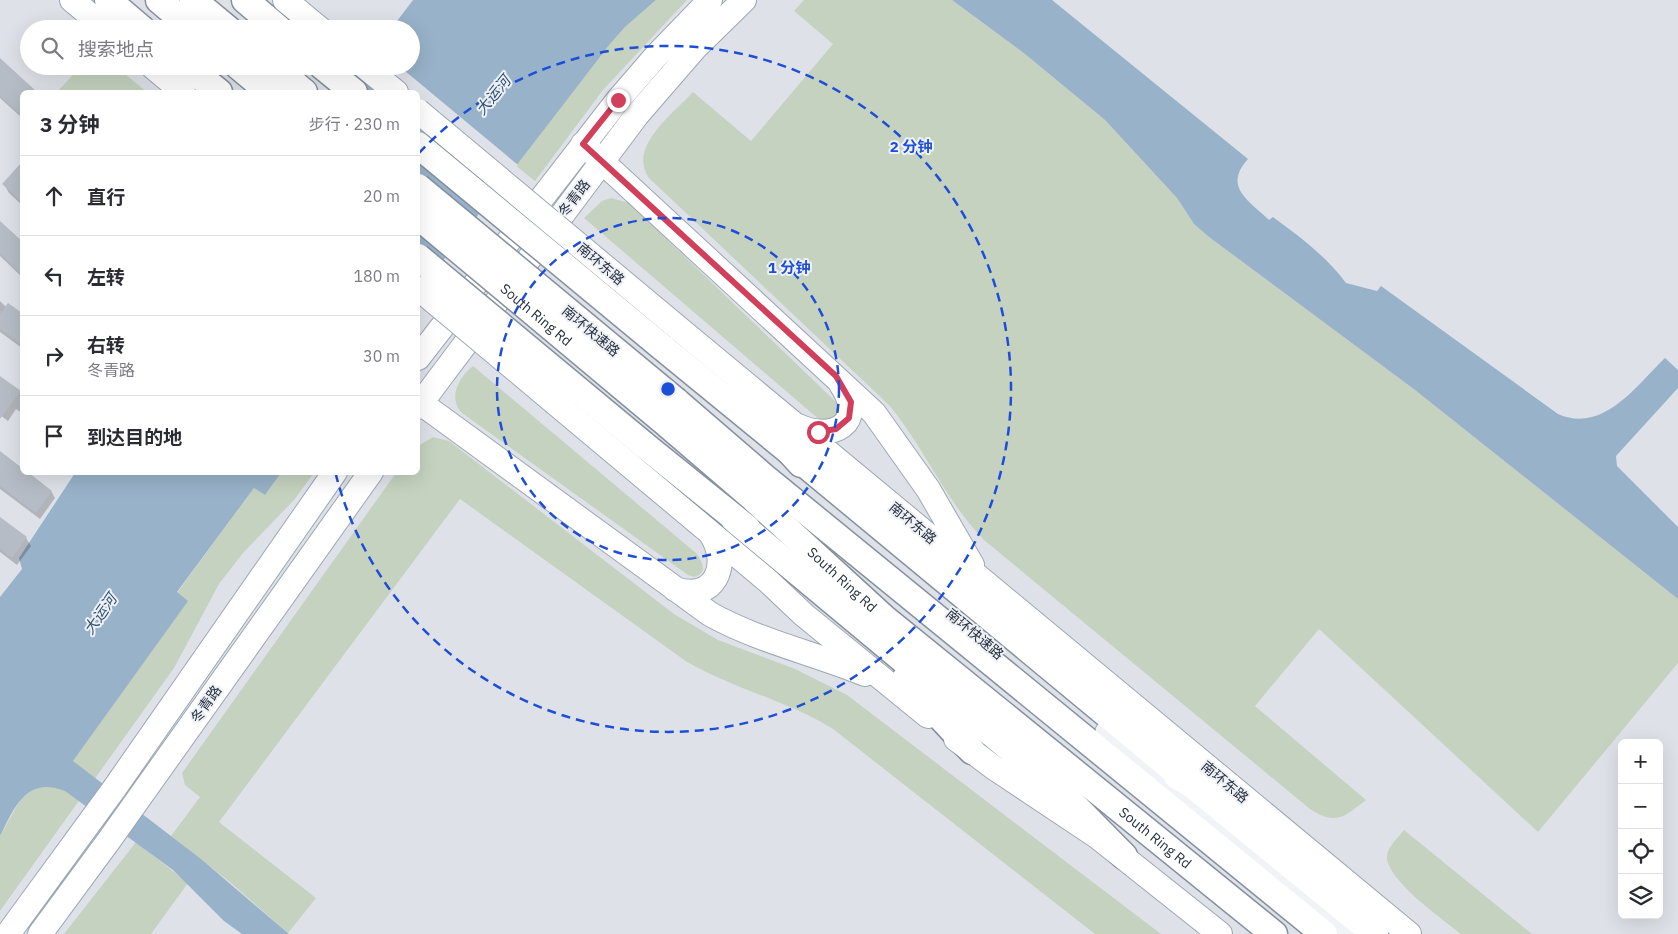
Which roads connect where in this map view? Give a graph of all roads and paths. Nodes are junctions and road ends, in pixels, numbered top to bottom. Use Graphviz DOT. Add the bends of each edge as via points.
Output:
graph roads {
  1 [pos="108,0"];
  2 [pos="116,0"];
  3 [pos="159,0"];
  4 [pos="193,0"];
  5 [pos="245,0"];
  6 [pos="285,0"];
  7 [pos="710,0"];
  8 [pos="744,0"];
  9 [pos="77,4"];
  10 [pos="96,20"];
  11 [pos="131,20"];
  12 [pos="134,20"];
  13 [pos="182,20"];
  14 [pos="217,20"];
  15 [pos="268,20"];
  16 [pos="309,20"];
  17 [pos="163,75"];
  18 [pos="198,75"];
  19 [pos="249,75"];
  20 [pos="284,75"];
  21 [pos="333,75"];
  22 [pos="375,75"];
  23 [pos="181,90"];
  24 [pos="217,90"];
  25 [pos="267,90"];
  26 [pos="302,90"];
  27 [pos="352,90"];
  28 [pos="394,90"];
  29 [pos="420,113"];
  30 [pos="583,144"];
  31 [pos="420,147"];
  32 [pos="602,160"];
  33 [pos="420,189"];
  34 [pos="420,218"];
  35 [pos="420,259"];
  36 [pos="420,290"];
  37 [pos="669,337"];
  38 [pos="420,355"];
  39 [pos="836,376"];
  40 [pos="420,400"];
  41 [pos="420,404"];
  42 [pos="668,410"];
  43 [pos="792,423"];
  44 [pos="789,451"];
  45 [pos="635,454"];
  46 [pos="333,475"];
  47 [pos="368,475"];
  48 [pos="764,477"];
  49 [pos="710,533"];
  50 [pos="982,581"];
  51 [pos="818,582"];
  52 [pos="919,588"];
  53 [pos="675,589"];
  54 [pos="884,618"];
  55 [pos="1028,678"];
  56 [pos="888,684"];
  57 [pos="1105,731"];
  58 [pos="972,751"];
  59 [pos="1191,784"];
  60 [pos="1171,809"];
  61 [pos="1124,856"];
  62 [pos="8,934"];
  63 [pos="40,934"];
  64 [pos="1220,934"];
  65 [pos="1252,934"];
  66 [pos="1274,934"];
  67 [pos="1324,934"];
  68 [pos="1350,934"];
  69 [pos="1375,934"];
  70 [pos="1409,934"];
  1 -- 11 [label="highway"];
  2 -- 12 [label="highway"];
  3 -- 13 [label="highway"];
  4 -- 14 [label="highway"];
  5 -- 15 [label="highway"];
  6 -- 16 [label="main road"];
  7 -- 30 [label="main road, 冬青路" via="656,56"];
  8 -- 32 [label="main road, 冬青路" via="673,72"];
  9 -- 10 [label="main road"];
  17 -- 23 [label="main road"];
  18 -- 24 [label="highway"];
  19 -- 25 [label="highway"];
  20 -- 26 [label="highway"];
  21 -- 27 [label="highway"];
  22 -- 28 [label="main road"];
  29 -- 37 [label="main road, 南环东路, bridge"];
  30 -- 32 [label="main road"];
  30 -- 38 [label="main road, 冬青路"];
  31 -- 37 [label="highway, bridge"];
  32 -- 39 [label="main road"];
  32 -- 40 [label="main road, 冬青路"];
  33 -- 42 [label="highway, 南环快速路, bridge"];
  34 -- 42 [label="highway, South Ring Rd, bridge"];
  35 -- 45 [label="highway, bridge"];
  36 -- 45 [label="main road, bridge"];
  37 -- 43 [label="main road, 南环东路"];
  37 -- 44 [label="highway"];
  39 -- 43 [label="main road" via="851,402 846,423 824,432 813,432"];
  39 -- 50 [label="main road" via="874,413 900,448"];
  41 -- 53 [label="main road"];
  42 -- 48 [label="highway, 南环快速路"];
  42 -- 54 [label="highway, South Ring Rd" via="753,498"];
  43 -- 50 [label="main road, 南环东路"];
  44 -- 52 [label="highway"];
  44 -- 59 [label="highway"];
  45 -- 49 [label="main road"];
  45 -- 51 [label="highway" via="734,519"];
  46 -- 62 [label="main road, 冬青路" via="114,789"];
  47 -- 63 [label="main road, 冬青路"];
  48 -- 52 [label="highway, 南环快速路"];
  48 -- 60 [label="highway, 南环快速路"];
  49 -- 53 [label="main road" via="720,557 718,574 704,589 690,593"];
  49 -- 56 [label="main road"];
  50 -- 70 [label="main road, 南环东路"];
  51 -- 54 [label="highway"];
  51 -- 58 [label="highway"];
  51 -- 61 [label="highway" via="1056,787"];
  51 -- 65 [label="highway"];
  52 -- 55 [label="highway, 南环快速路"];
  53 -- 56 [label="main road" via="728,624"];
  54 -- 66 [label="highway, South Ring Rd"];
  55 -- 57 [label="highway"];
  55 -- 60 [label="highway, 南环快速路"];
  56 -- 58 [label="main road"];
  57 -- 59 [label="highway"];
  57 -- 68 [label="street"];
  58 -- 61 [label="main road"];
  59 -- 69 [label="highway"];
  60 -- 67 [label="highway, 南环快速路"];
  61 -- 64 [label="main road"];
}
